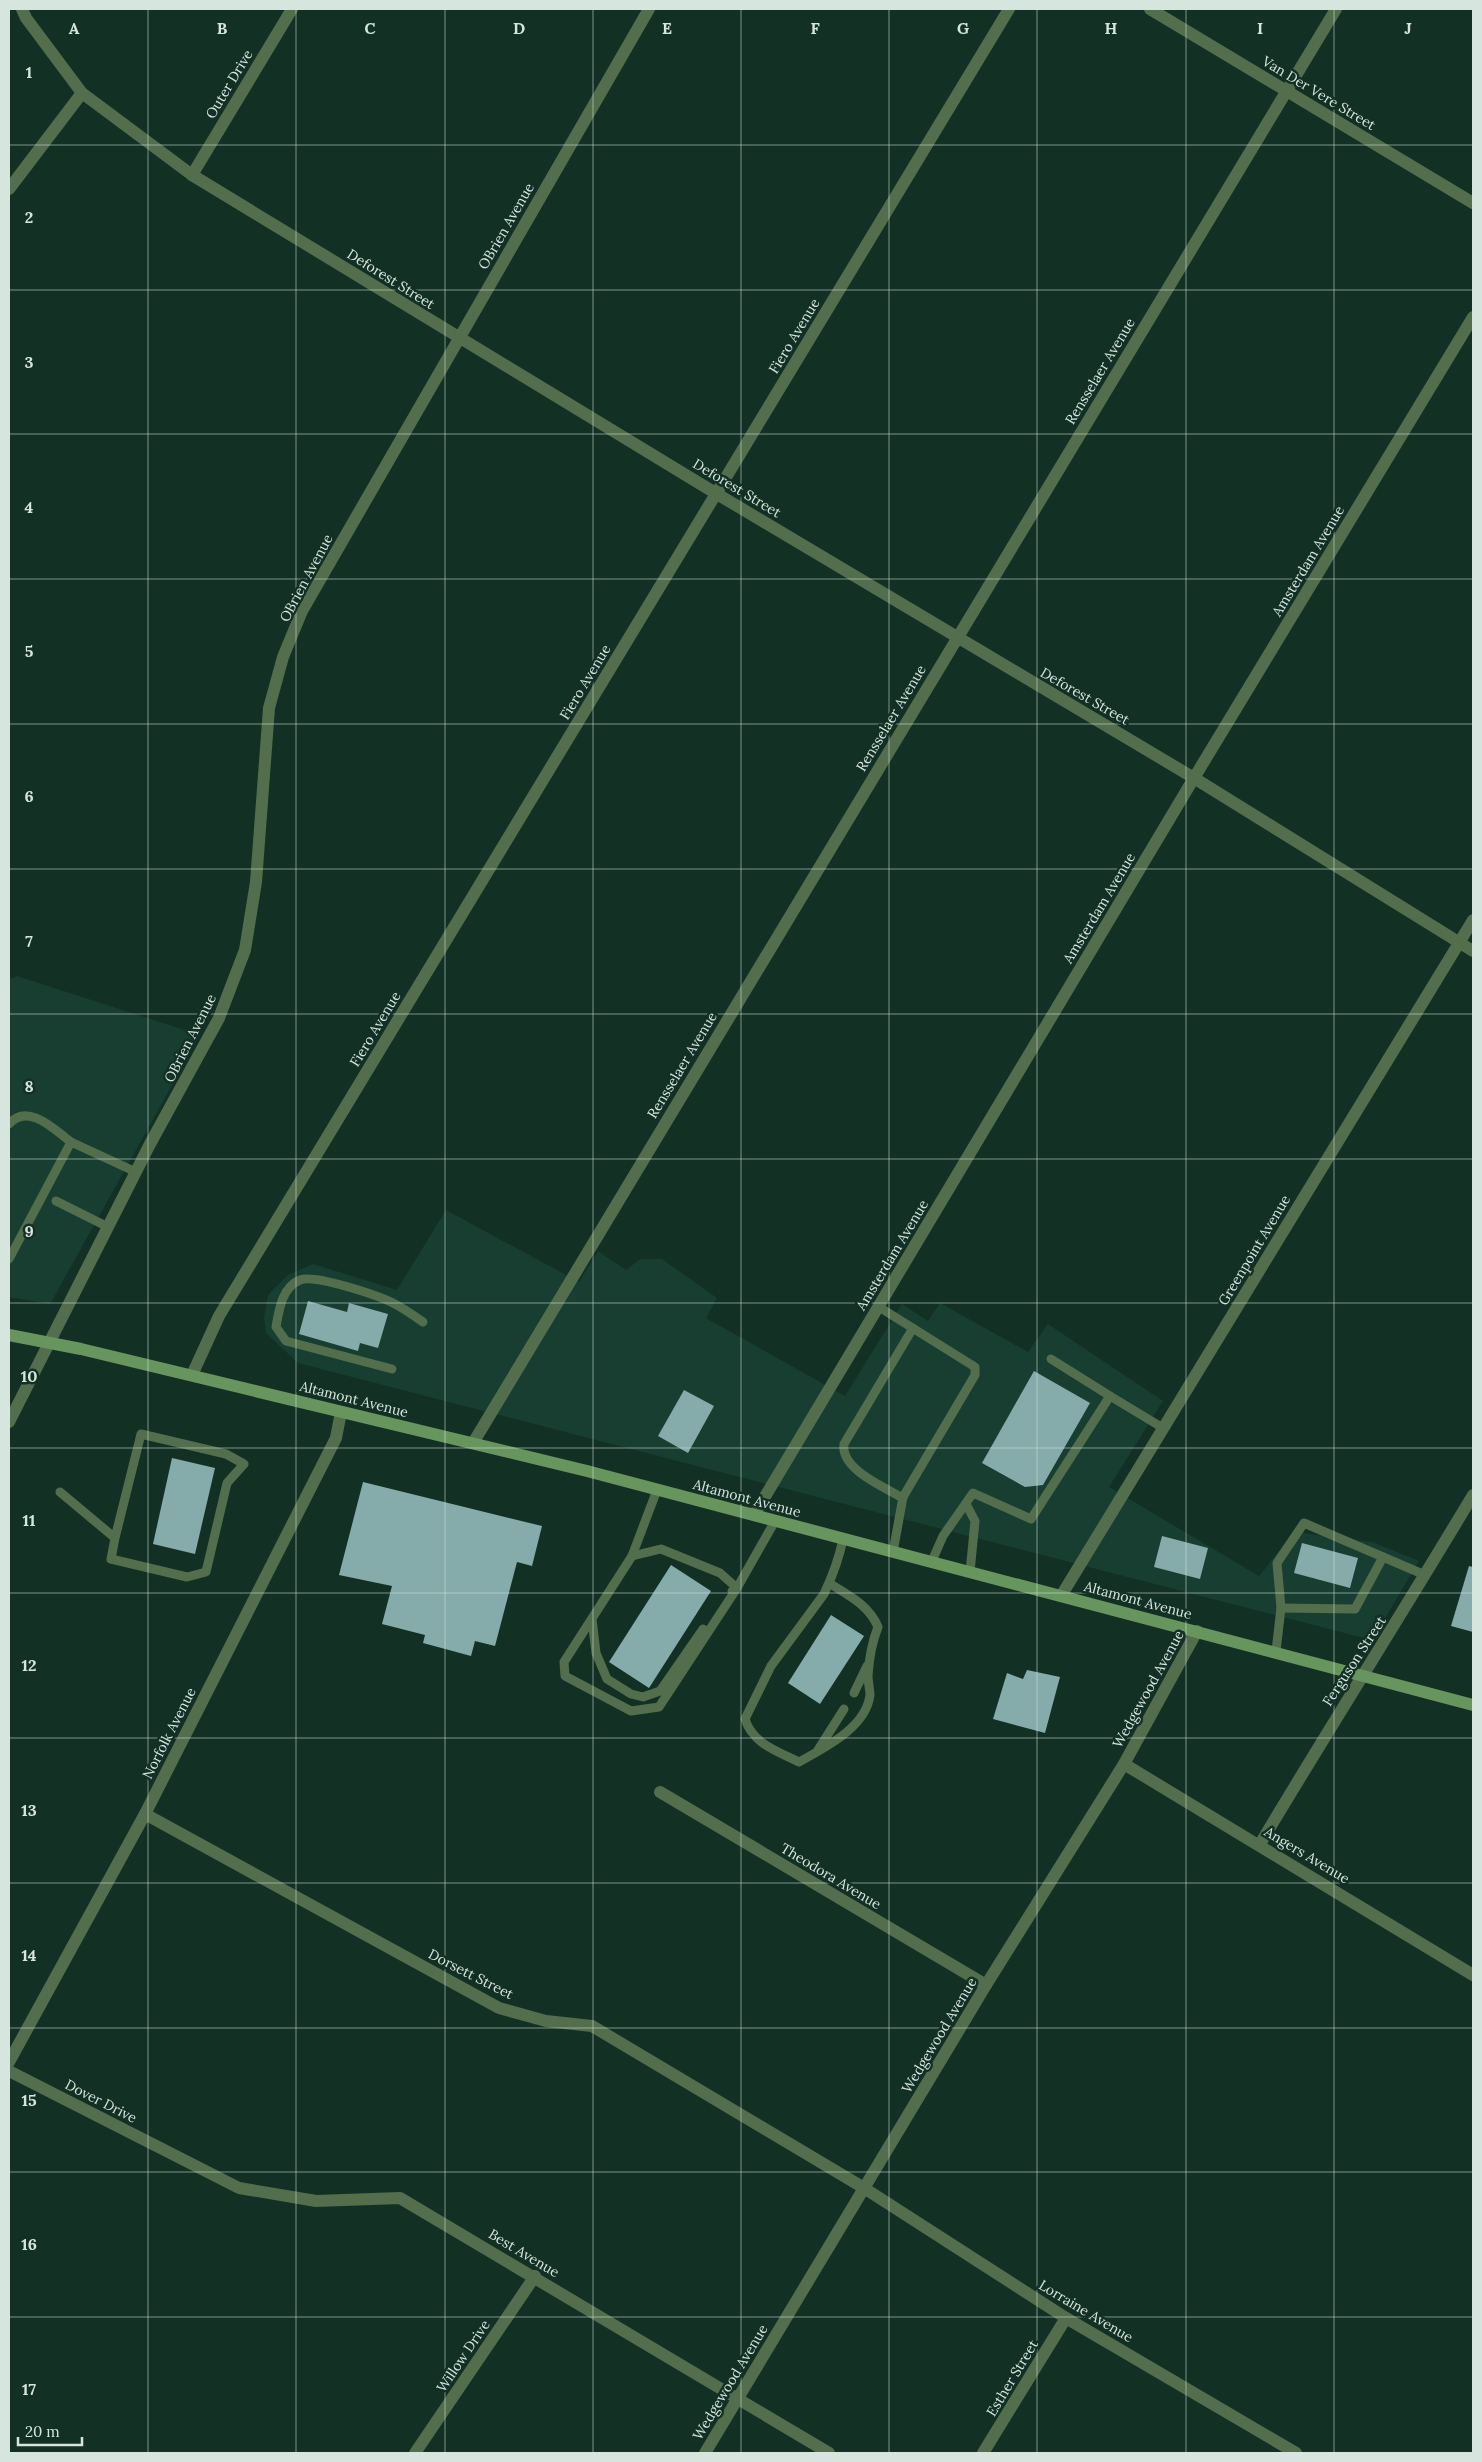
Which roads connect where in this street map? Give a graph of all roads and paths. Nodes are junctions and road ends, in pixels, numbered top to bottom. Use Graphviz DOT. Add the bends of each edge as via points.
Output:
graph roads {
  1 [pos="22,9"];
  2 [pos="292,9"];
  3 [pos="648,9"];
  4 [pos="1010,9"];
  5 [pos="1150,9"];
  6 [pos="1336,9"];
  7 [pos="1286,92"];
  8 [pos="82,93"];
  9 [pos="192,175"];
  10 [pos="9,189"];
  11 [pos="1473,203"];
  12 [pos="1473,317"];
  13 [pos="459,338"];
  14 [pos="717,494"];
  15 [pos="957,638"];
  16 [pos="1194,778"];
  17 [pos="1473,920"];
  18 [pos="1460,943"];
  19 [pos="1473,951"];
  20 [pos="9,1124"];
  21 [pos="71,1142"];
  22 [pos="136,1172"];
  23 [pos="56,1200"];
  24 [pos="108,1227"];
  25 [pos="9,1259"];
  26 [pos="879,1307"];
  27 [pos="423,1322"];
  28 [pos="913,1328"];
  29 [pos="9,1335"];
  30 [pos="50,1342"];
  31 [pos="1051,1359"];
  32 [pos="392,1369"];
  33 [pos="192,1375"];
  34 [pos="1110,1396"];
  35 [pos="341,1412"];
  36 [pos="9,1422"];
  37 [pos="1163,1428"];
  38 [pos="473,1443"];
  39 [pos="657,1490"];
  40 [pos="60,1492"];
  41 [pos="1473,1495"];
  42 [pos="903,1498"];
  43 [pos="966,1504"];
  44 [pos="754,1515"];
  45 [pos="775,1521"];
  46 [pos="115,1538"];
  47 [pos="843,1538"];
  48 [pos="893,1552"];
  49 [pos="632,1556"];
  50 [pos="1383,1557"];
  51 [pos="932,1561"];
  52 [pos="970,1572"];
  53 [pos="1425,1575"];
  54 [pos="829,1583"];
  55 [pos="737,1588"];
  56 [pos="1061,1596"];
  57 [pos="1281,1608"];
  58 [pos="592,1619"];
  59 [pos="1197,1631"];
  60 [pos="1276,1652"];
  61 [pos="870,1659"];
  62 [pos="1363,1676"];
  63 [pos="854,1693"];
  64 [pos="1473,1705"];
  65 [pos="844,1709"];
  66 [pos="816,1752"];
  67 [pos="1124,1764"];
  68 [pos="660,1792"];
  69 [pos="145,1814"];
  70 [pos="1260,1844"];
  71 [pos="1473,1975"];
  72 [pos="986,1985"];
  73 [pos="9,2062"];
  74 [pos="9,2071"];
  75 [pos="180,2157"];
  76 [pos="864,2188"];
  77 [pos="535,2276"];
  78 [pos="1066,2318"];
  79 [pos="737,2399"];
  80 [pos="415,2453"];
  81 [pos="705,2453"];
  82 [pos="829,2453"];
  83 [pos="983,2453"];
  84 [pos="1296,2453"];
  1 -- 8 [label="street, Deforest Street"];
  2 -- 9 [label="street, Outer Drive"];
  3 -- 13 [label="street, OBrien Avenue"];
  4 -- 14 [label="street, Fiero Avenue"];
  5 -- 7 [label="street, Van Der Vere Street"];
  6 -- 7 [label="street, Rensselaer Avenue"];
  7 -- 11 [label="street, Van Der Vere Street"];
  7 -- 15 [label="street, Rensselaer Avenue"];
  8 -- 9 [label="street, Deforest Street"];
  8 -- 10 [label="street"];
  9 -- 13 [label="street, Deforest Street"];
  12 -- 16 [label="street, Amsterdam Avenue"];
  13 -- 14 [label="street, Deforest Street"];
  13 -- 22 [label="street, OBrien Avenue" via="302,611 283,658 269,708 256,882 245,950 219,1018"];
  14 -- 15 [label="street, Deforest Street"];
  14 -- 33 [label="street, Fiero Avenue" via="219,1316"];
  15 -- 16 [label="street, Deforest Street"];
  15 -- 38 [label="street, Rensselaer Avenue"];
  16 -- 18 [label="street, Deforest Street"];
  16 -- 26 [label="street, Amsterdam Avenue"];
  17 -- 18 [label="street, Greenpoint Avenue"];
  18 -- 19 [label="street, Deforest Street"];
  18 -- 37 [label="street, Greenpoint Avenue"];
  20 -- 21 [label="lane" via="26,1116 37,1117"];
  21 -- 22 [label="lane"];
  21 -- 25 [label="lane"];
  22 -- 24 [label="street, OBrien Avenue"];
  23 -- 24 [label="lane"];
  24 -- 30 [label="street, OBrien Avenue"];
  26 -- 28 [label="lane"];
  26 -- 44 [label="street, Amsterdam Avenue"];
  27 -- 32 [label="lane" via="371,1293 309,1278 298,1280 288,1290 280,1304 276,1326 286,1341"];
  28 -- 42 [label="lane" via="843,1450 844,1457 857,1470"];
  28 -- 42 [label="lane" via="975,1367 975,1375"];
  29 -- 30 [label="main road, Altamont Avenue"];
  30 -- 33 [label="main road, Altamont Avenue"];
  30 -- 36 [label="street, OBrien Avenue"];
  31 -- 34 [label="lane"];
  33 -- 35 [label="main road, Altamont Avenue"];
  34 -- 37 [label="lane"];
  34 -- 43 [label="lane" via="1031,1519 973,1492"];
  35 -- 38 [label="main road, Altamont Avenue"];
  35 -- 69 [label="street, Norfolk Avenue" via="336,1438"];
  37 -- 56 [label="street, Greenpoint Avenue"];
  38 -- 39 [label="main road, Altamont Avenue"];
  39 -- 44 [label="main road, Altamont Avenue"];
  39 -- 49 [label="lane"];
  40 -- 46 [label="lane"];
  41 -- 53 [label="street, Ferguson Street"];
  42 -- 48 [label="lane"];
  43 -- 51 [label="lane" via="943,1536"];
  43 -- 52 [label="lane" via="976,1521"];
  44 -- 45 [label="main road, Altamont Avenue"];
  45 -- 47 [label="main road, Altamont Avenue"];
  45 -- 55 [label="lane"];
  46 -- 46 [label="lane" via="110,1559 187,1577 206,1572 227,1484 244,1464 226,1454 141,1434"];
  47 -- 48 [label="main road, Altamont Avenue"];
  47 -- 54 [label="lane" via="838,1564"];
  48 -- 51 [label="main road, Altamont Avenue"];
  49 -- 55 [label="lane" via="662,1549 720,1573"];
  49 -- 58 [label="lane"];
  50 -- 53 [label="lane"];
  50 -- 57 [label="lane" via="1355,1610"];
  50 -- 57 [label="lane" via="1304,1523 1277,1563"];
  51 -- 52 [label="main road, Altamont Avenue"];
  52 -- 56 [label="main road, Altamont Avenue"];
  53 -- 62 [label="street, Ferguson Street"];
  54 -- 61 [label="lane" via="856,1600 873,1616 878,1626"];
  54 -- 66 [label="lane" via="771,1666 745,1719 749,1732 799,1762"];
  55 -- 58 [label="lane" via="726,1596 660,1691 643,1697 631,1694 607,1679 596,1653"];
  55 -- 58 [label="lane" via="659,1707 631,1711 565,1676 564,1662"];
  56 -- 59 [label="main road, Altamont Avenue"];
  57 -- 60 [label="lane"];
  59 -- 60 [label="main road, Altamont Avenue"];
  59 -- 67 [label="street, Wedgewood Avenue"];
  60 -- 62 [label="main road, Altamont Avenue"];
  61 -- 63 [label="lane"];
  61 -- 66 [label="lane" via="868,1706 856,1723"];
  62 -- 64 [label="main road, Altamont Avenue"];
  62 -- 70 [label="street, Ferguson Street"];
  65 -- 66 [label="lane"];
  67 -- 70 [label="street, Angers Avenue"];
  67 -- 72 [label="street, Wedgewood Avenue"];
  68 -- 72 [label="street, Theodora Avenue"];
  69 -- 73 [label="street, Norfolk Avenue"];
  69 -- 76 [label="street, Dorsett Street" via="499,2008 546,2021 592,2026"];
  70 -- 71 [label="street, Angers Avenue"];
  72 -- 76 [label="street, Wedgewood Avenue"];
  74 -- 75 [label="street, Dover Drive"];
  75 -- 77 [label="street, Best Avenue" via="239,2188 316,2201 400,2198"];
  76 -- 78 [label="street, Lorraine Avenue"];
  76 -- 79 [label="street, Wedgewood Avenue"];
  77 -- 79 [label="street, Best Avenue"];
  77 -- 80 [label="street, Willow Drive"];
  78 -- 83 [label="street, Esther Street"];
  78 -- 84 [label="street, Lorraine Avenue"];
  79 -- 81 [label="street, Wedgewood Avenue"];
  79 -- 82 [label="street, Best Avenue"];
}
